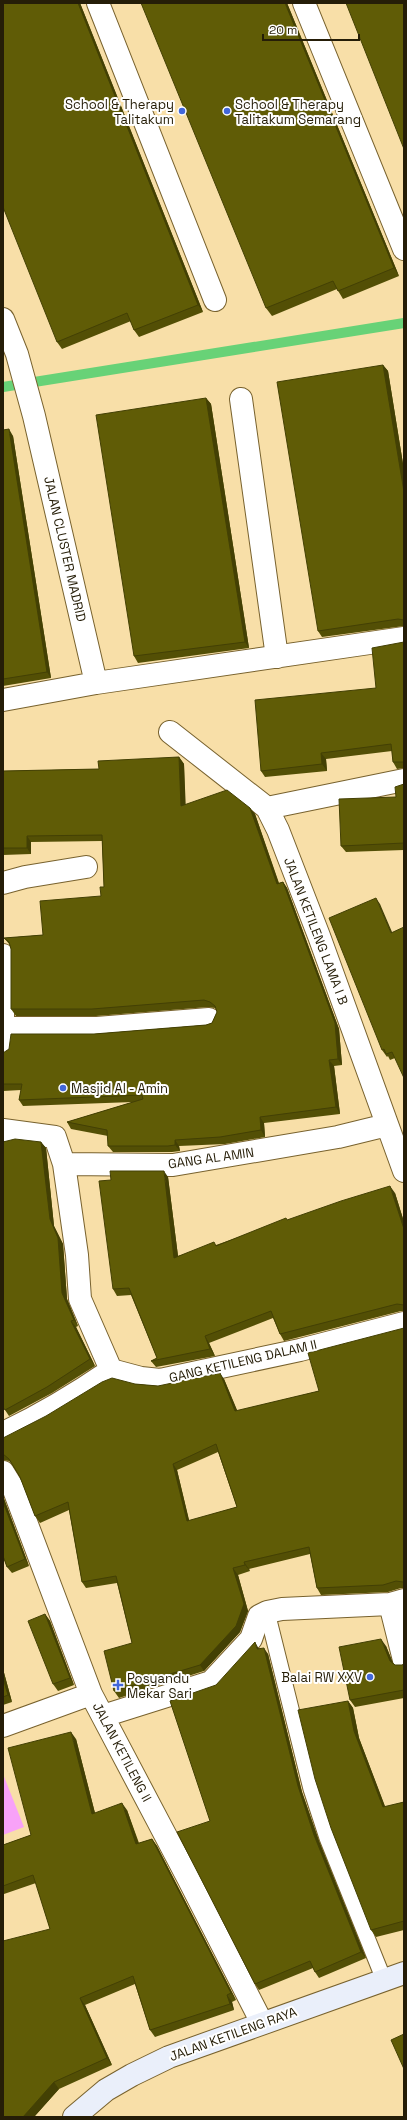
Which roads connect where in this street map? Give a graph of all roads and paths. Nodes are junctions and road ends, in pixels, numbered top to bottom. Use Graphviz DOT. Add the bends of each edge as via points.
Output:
graph roads {
  1 [pos="98,3"];
  2 [pos="304,3"];
  3 [pos="404,249"];
  4 [pos="215,300"];
  5 [pos="3,319"];
  6 [pos="241,400"];
  7 [pos="404,638"];
  8 [pos="277,657"];
  9 [pos="96,682"];
  10 [pos="3,700"];
  11 [pos="170,732"];
  12 [pos="404,780"];
  13 [pos="267,808"];
  14 [pos="86,867"];
  15 [pos="3,883"];
  16 [pos="3,954"];
  17 [pos="209,1019"];
  18 [pos="4,1028"];
  19 [pos="3,1049"];
  20 [pos="387,1125"];
  21 [pos="3,1130"];
  22 [pos="64,1164"];
  23 [pos="404,1171"];
  24 [pos="404,1323"];
  25 [pos="111,1370"];
  26 [pos="3,1433"];
  27 [pos="7,1486"];
  28 [pos="397,1602"];
  29 [pos="266,1612"];
  30 [pos="404,1660"];
  31 [pos="91,1694"];
  32 [pos="103,1716"];
  33 [pos="3,1726"];
  34 [pos="404,1973"];
  35 [pos="384,1980"];
  36 [pos="262,2023"];
  37 [pos="74,2117"];
  1 -- 4 [label="street"];
  2 -- 3 [label="street"];
  5 -- 9 [label="street, JALAN CLUSTER MADRID" via="17,354 34,416"];
  6 -- 8 [label="street"];
  7 -- 8 [label="street"];
  8 -- 9 [label="street"];
  9 -- 10 [label="street"];
  11 -- 13 [label="street, JALAN KETILENG LAMA I B"];
  12 -- 13 [label="street"];
  13 -- 20 [label="street, JALAN KETILENG LAMA I B" via="319,936"];
  14 -- 15 [label="street"];
  16 -- 18 [label="street"];
  17 -- 18 [label="street" via="97,1028"];
  18 -- 19 [label="street"];
  20 -- 22 [label="street, GANG AL AMIN" via="338,1137 173,1165"];
  20 -- 23 [label="street, JALAN KETILENG LAMA I B"];
  21 -- 22 [label="street" via="55,1137"];
  22 -- 25 [label="street" via="77,1255 80,1299"];
  24 -- 25 [label="street, GANG KETILENG DALAM II" via="300,1350 160,1380"];
  25 -- 26 [label="street" via="77,1394 32,1420"];
  27 -- 31 [label="street, JALAN KETILENG II"];
  28 -- 29 [label="street"];
  28 -- 30 [label="street"];
  29 -- 32 [label="street" via="259,1616 251,1640 211,1682"];
  29 -- 35 [label="lane" via="311,1789 330,1845"];
  31 -- 32 [label="street, JALAN KETILENG II"];
  31 -- 33 [label="street"];
  32 -- 36 [label="street, JALAN KETILENG II"];
  34 -- 35 [label="main road, JALAN KETILENG RAYA"];
  35 -- 36 [label="main road, JALAN KETILENG RAYA"];
  36 -- 37 [label="main road, JALAN KETILENG RAYA" via="169,2057 132,2075 106,2090"];
}
